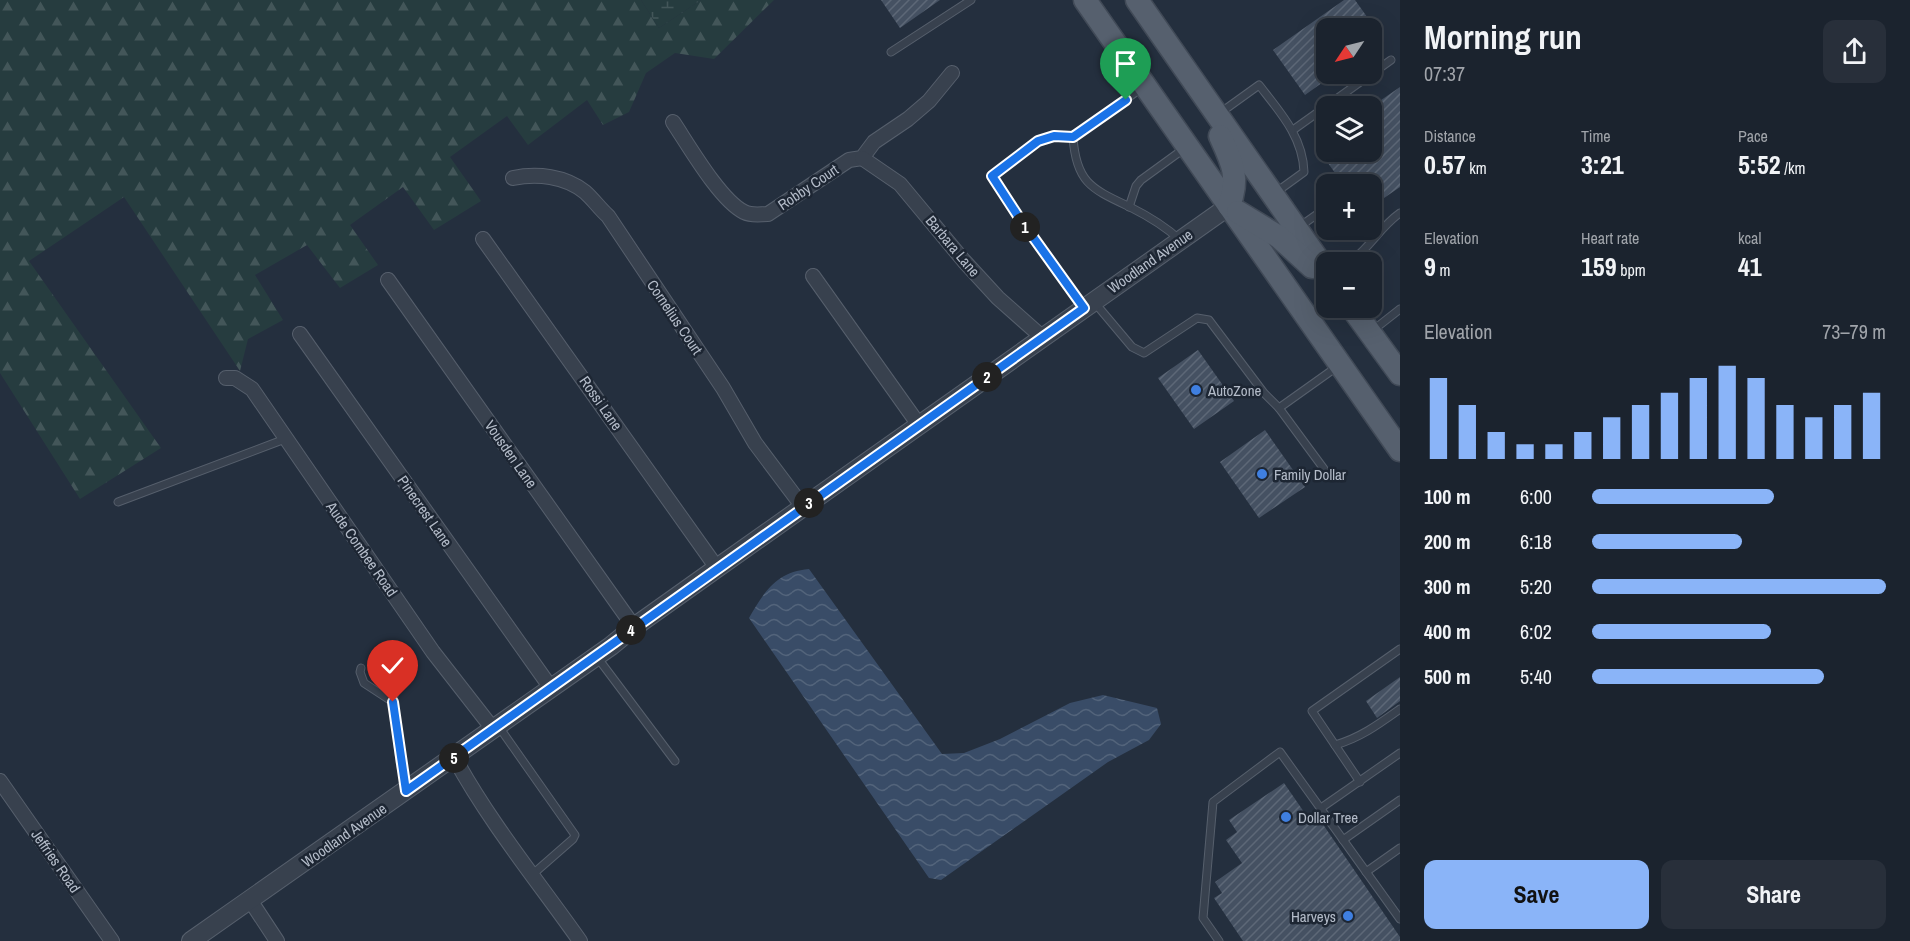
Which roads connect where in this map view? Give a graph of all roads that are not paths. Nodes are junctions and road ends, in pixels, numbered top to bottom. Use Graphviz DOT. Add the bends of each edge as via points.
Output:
graph roads {
  1 [pos="971,0"];
  2 [pos="1084,0"];
  3 [pos="1137,0"];
  4 [pos="891,52"];
  5 [pos="1391,60"];
  6 [pos="952,73"];
  7 [pos="1197,85"];
  8 [pos="1145,86"];
  9 [pos="1218,115"];
  10 [pos="674,122"];
  11 [pos="1293,130"];
  12 [pos="1073,137"];
  13 [pos="1187,147"];
  14 [pos="862,158"];
  15 [pos="513,178"];
  16 [pos="1273,194"];
  17 [pos="1229,206"];
  18 [pos="1129,207"];
  19 [pos="1400,213"];
  20 [pos="1316,215"];
  21 [pos="1297,229"];
  22 [pos="483,239"];
  23 [pos="1180,240"];
  24 [pos="1364,252"];
  25 [pos="1316,257"];
  26 [pos="1316,272"];
  27 [pos="813,276"];
  28 [pos="388,280"];
  29 [pos="1088,304"];
  30 [pos="1400,309"];
  31 [pos="1359,318"];
  32 [pos="1370,333"];
  33 [pos="300,334"];
  34 [pos="1042,337"];
  35 [pos="1340,364"];
  36 [pos="1400,374"];
  37 [pos="226,378"];
  38 [pos="1279,408"];
  39 [pos="919,425"];
  40 [pos="285,439"];
  41 [pos="1400,450"];
  42 [pos="1324,469"];
  43 [pos="118,502"];
  44 [pos="803,507"];
  45 [pos="717,568"];
  46 [pos="634,627"];
  47 [pos="1400,649"];
  48 [pos="597,656"];
  49 [pos="375,657"];
  50 [pos="361,668"];
  51 [pos="551,688"];
  52 [pos="393,702"];
  53 [pos="1400,709"];
  54 [pos="495,727"];
  55 [pos="1335,745"];
  56 [pos="1400,753"];
  57 [pos="454,757"];
  58 [pos="675,761"];
  59 [pos="0,781"];
  60 [pos="1360,782"];
  61 [pos="406,791"];
  62 [pos="1400,800"];
  63 [pos="1321,808"];
  64 [pos="1343,840"];
  65 [pos="1400,848"];
  66 [pos="1366,872"];
  67 [pos="532,874"];
  68 [pos="250,900"];
  69 [pos="1400,903"];
  70 [pos="1392,909"];
  71 [pos="1400,920"];
  72 [pos="112,941"];
  73 [pos="191,941"];
  74 [pos="277,941"];
  75 [pos="580,941"];
  76 [pos="1219,941"];
  1 -- 4 [label="lane"];
  2 -- 8 [label="main road"];
  3 -- 7 [label="main road"];
  5 -- 11 [label="lane"];
  6 -- 14 [label="street, Robby Court" via="928,101 874,142"];
  7 -- 9 [label="main road"];
  7 -- 17 [label="main road" via="1235,173"];
  8 -- 12 [label="lane"];
  8 -- 13 [label="main road"];
  9 -- 11 [label="lane" via="1259,85"];
  9 -- 16 [label="main road"];
  10 -- 14 [label="street, Robby Court" via="711,178 729,199 753,215 768,214 849,160"];
  11 -- 16 [label="lane" via="1303,156 1304,172"];
  12 -- 18 [label="lane" via="1074,153 1086,181"];
  12 -- 29 [label="lane" via="1054,136 1038,141 992,176 1018,216"];
  13 -- 17 [label="main road"];
  13 -- 18 [label="lane" via="1141,180"];
  14 -- 34 [label="street, Barbara Lane" via="900,184 998,298"];
  15 -- 44 [label="street, Cornelius Court" via="556,178 584,191 608,216 723,388 754,443"];
  16 -- 21 [label="main road"];
  17 -- 23 [label="street, Woodland Avenue"];
  17 -- 26 [label="main road" via="1279,237"];
  17 -- 35 [label="main road"];
  18 -- 23 [label="lane"];
  19 -- 24 [label="lane" via="1378,231"];
  20 -- 21 [label="lane"];
  21 -- 25 [label="main road"];
  22 -- 45 [label="street, Rossi Lane"];
  23 -- 29 [label="street, Woodland Avenue"];
  27 -- 39 [label="street"];
  28 -- 46 [label="street, Vousden Lane"];
  29 -- 34 [label="street, Woodland Avenue"];
  29 -- 38 [label="lane" via="1132,347 1144,353 1197,318 1209,320"];
  30 -- 32 [label="lane"];
  31 -- 32 [label="main road"];
  32 -- 36 [label="main road"];
  33 -- 51 [label="street, Pinecrest Lane"];
  34 -- 39 [label="street, Woodland Avenue"];
  35 -- 38 [label="lane"];
  35 -- 41 [label="main road"];
  37 -- 40 [label="street, Aude Combee Road" via="235,378 252,389"];
  38 -- 42 [label="lane"];
  39 -- 44 [label="street, Woodland Avenue"];
  40 -- 43 [label="lane"];
  40 -- 54 [label="street, Aude Combee Road" via="433,652"];
  44 -- 45 [label="street, Woodland Avenue"];
  45 -- 46 [label="street, Woodland Avenue"];
  46 -- 48 [label="street, Woodland Avenue"];
  47 -- 55 [label="lane" via="1312,711"];
  48 -- 51 [label="street, Woodland Avenue"];
  48 -- 58 [label="lane"];
  49 -- 52 [label="lane" via="388,660 391,666"];
  50 -- 52 [label="lane" via="364,683"];
  51 -- 54 [label="street, Woodland Avenue"];
  52 -- 61 [label="lane"];
  53 -- 55 [label="lane" via="1355,739"];
  54 -- 57 [label="street, Woodland Avenue"];
  54 -- 67 [label="lane" via="575,835"];
  55 -- 60 [label="lane"];
  56 -- 60 [label="lane"];
  57 -- 61 [label="street, Woodland Avenue"];
  57 -- 67 [label="street" via="511,849"];
  59 -- 72 [label="street, Jeffries Road"];
  60 -- 63 [label="lane"];
  61 -- 68 [label="street, Woodland Avenue"];
  62 -- 64 [label="lane"];
  63 -- 64 [label="lane"];
  63 -- 76 [label="lane" via="1280,752 1213,802 1203,918"];
  64 -- 66 [label="lane"];
  65 -- 66 [label="lane"];
  66 -- 70 [label="lane"];
  67 -- 75 [label="street"];
  68 -- 73 [label="street, Woodland Avenue"];
  68 -- 74 [label="street"];
  69 -- 70 [label="lane"];
  70 -- 71 [label="lane"];
}
